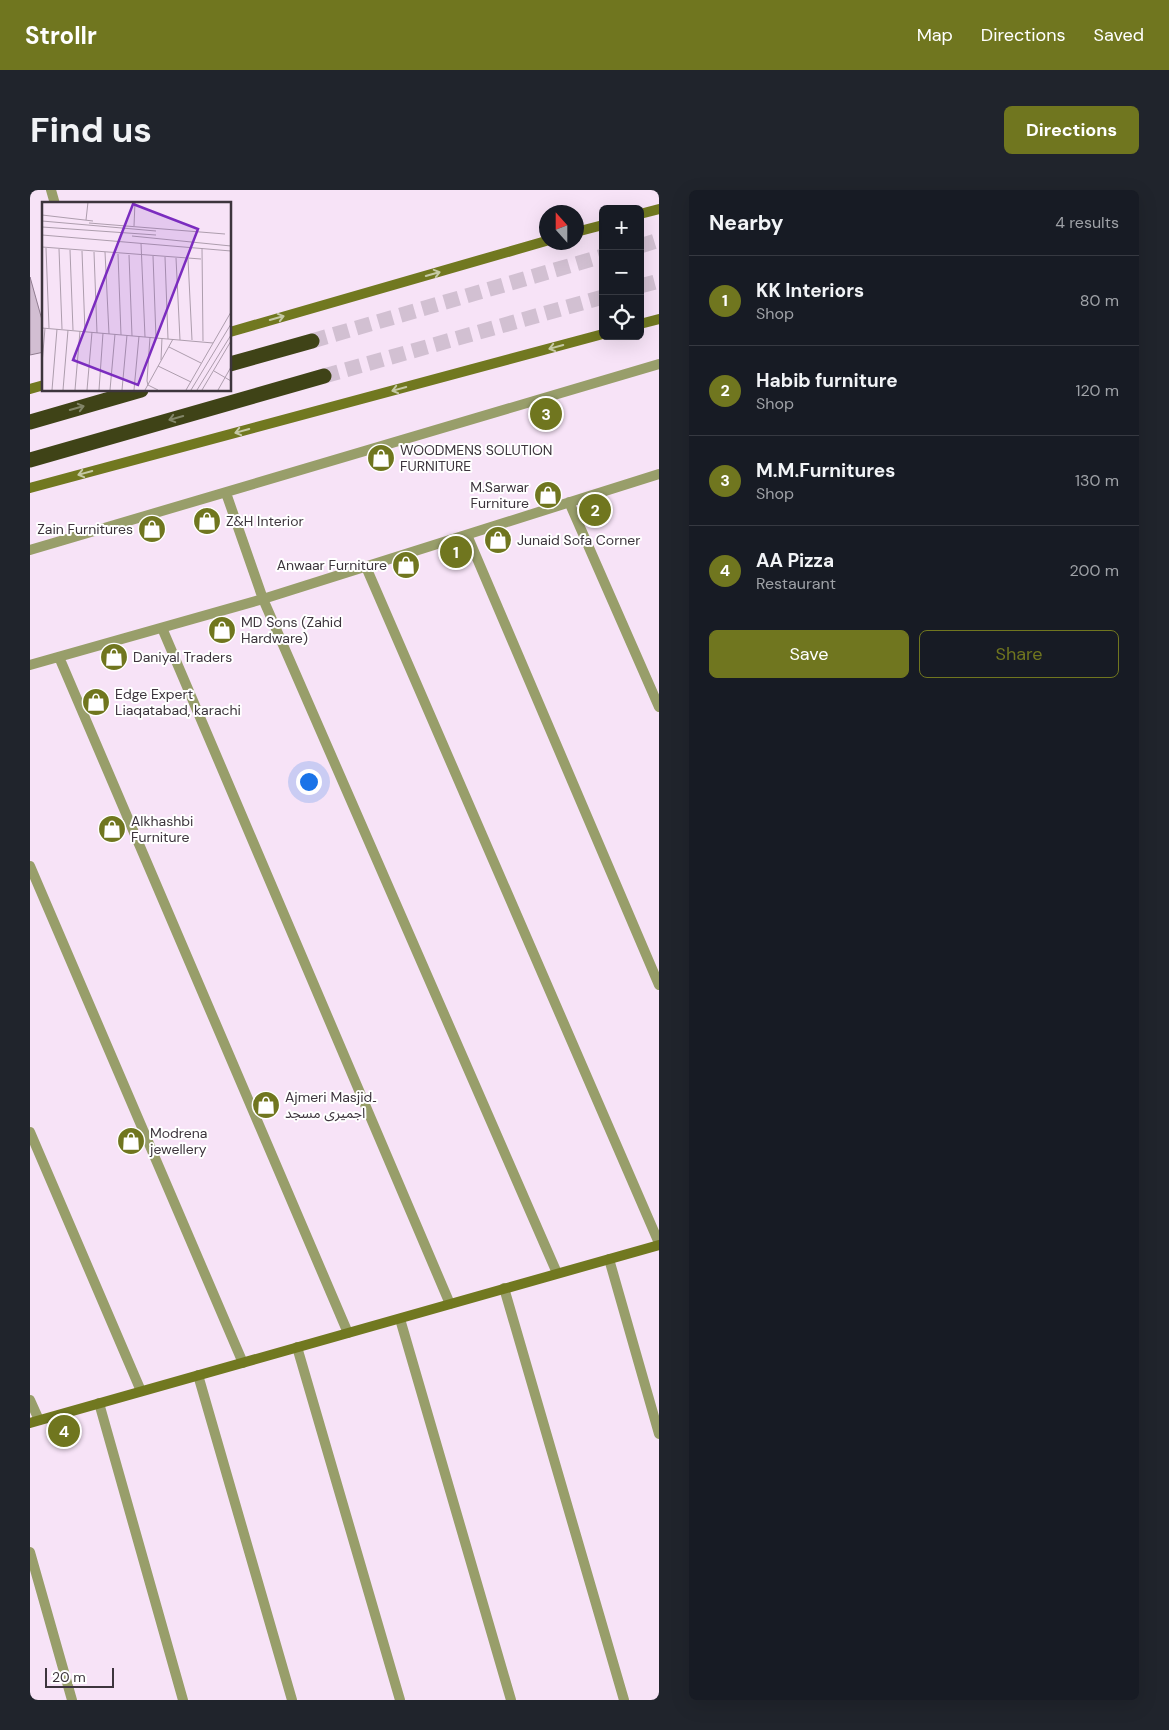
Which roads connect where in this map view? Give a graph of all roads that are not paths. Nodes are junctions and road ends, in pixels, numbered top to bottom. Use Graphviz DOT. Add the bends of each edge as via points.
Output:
graph roads {
  1 [pos="659,208"];
  2 [pos="644,213"];
  3 [pos="599,226"];
  4 [pos="584,230"];
  5 [pos="539,243"];
  6 [pos="659,319"];
  7 [pos="644,323"];
  8 [pos="231,332"];
  9 [pos="599,335"];
  10 [pos="312,341"];
  11 [pos="231,364"];
  12 [pos="659,364"];
  13 [pos="324,376"];
  14 [pos="138,391"];
  15 [pos="30,422"];
  16 [pos="30,460"];
  17 [pos="659,474"];
  18 [pos="30,488"];
  19 [pos="226,493"];
  20 [pos="569,502"];
  21 [pos="467,535"];
  22 [pos="30,550"];
  23 [pos="366,566"];
  24 [pos="263,599"];
  25 [pos="162,628"];
  26 [pos="59,657"];
  27 [pos="30,666"];
  28 [pos="659,707"];
  29 [pos="30,866"];
  30 [pos="659,985"];
  31 [pos="30,1132"];
  32 [pos="659,1244"];
  33 [pos="609,1259"];
  34 [pos="557,1274"];
  35 [pos="504,1288"];
  36 [pos="450,1304"];
  37 [pos="400,1319"];
  38 [pos="348,1333"];
  39 [pos="297,1347"];
  40 [pos="243,1362"];
  41 [pos="198,1375"];
  42 [pos="140,1392"];
  43 [pos="30,1400"];
  44 [pos="99,1403"];
  45 [pos="34,1422"];
  46 [pos="659,1434"];
  47 [pos="30,1552"];
  48 [pos="72,1700"];
  49 [pos="183,1700"];
  50 [pos="292,1700"];
  51 [pos="400,1700"];
  52 [pos="511,1700"];
  53 [pos="624,1700"];
  1 -- 2 [label="street"];
  3 -- 4 [label="street"];
  8 -- 5 [label="street, one-way"];
  6 -- 7 [label="street"];
  9 -- 18 [label="street, one-way"];
  10 -- 11 [label="highway"];
  12 -- 19 [label="street"];
  13 -- 16 [label="highway, one-way"];
  15 -- 14 [label="highway, one-way"];
  17 -- 20 [label="street"];
  19 -- 22 [label="street"];
  19 -- 24 [label="street"];
  20 -- 21 [label="street"];
  20 -- 28 [label="street"];
  21 -- 23 [label="street"];
  21 -- 30 [label="street"];
  23 -- 24 [label="street"];
  23 -- 32 [label="street"];
  24 -- 25 [label="street"];
  24 -- 34 [label="street"];
  25 -- 26 [label="street"];
  25 -- 36 [label="street"];
  26 -- 27 [label="street"];
  26 -- 38 [label="street"];
  29 -- 40 [label="street"];
  31 -- 42 [label="street"];
  32 -- 33 [label="street"];
  33 -- 34 [label="street"];
  33 -- 46 [label="street"];
  34 -- 35 [label="street"];
  35 -- 36 [label="street"];
  35 -- 53 [label="street"];
  36 -- 37 [label="street"];
  37 -- 38 [label="street"];
  37 -- 52 [label="street"];
  38 -- 39 [label="street"];
  39 -- 40 [label="street"];
  39 -- 51 [label="street"];
  40 -- 41 [label="street"];
  41 -- 42 [label="street"];
  41 -- 50 [label="street"];
  42 -- 44 [label="street"];
  43 -- 45 [label="street"];
  44 -- 45 [label="street"];
  44 -- 49 [label="street"];
  47 -- 48 [label="street"];
}
